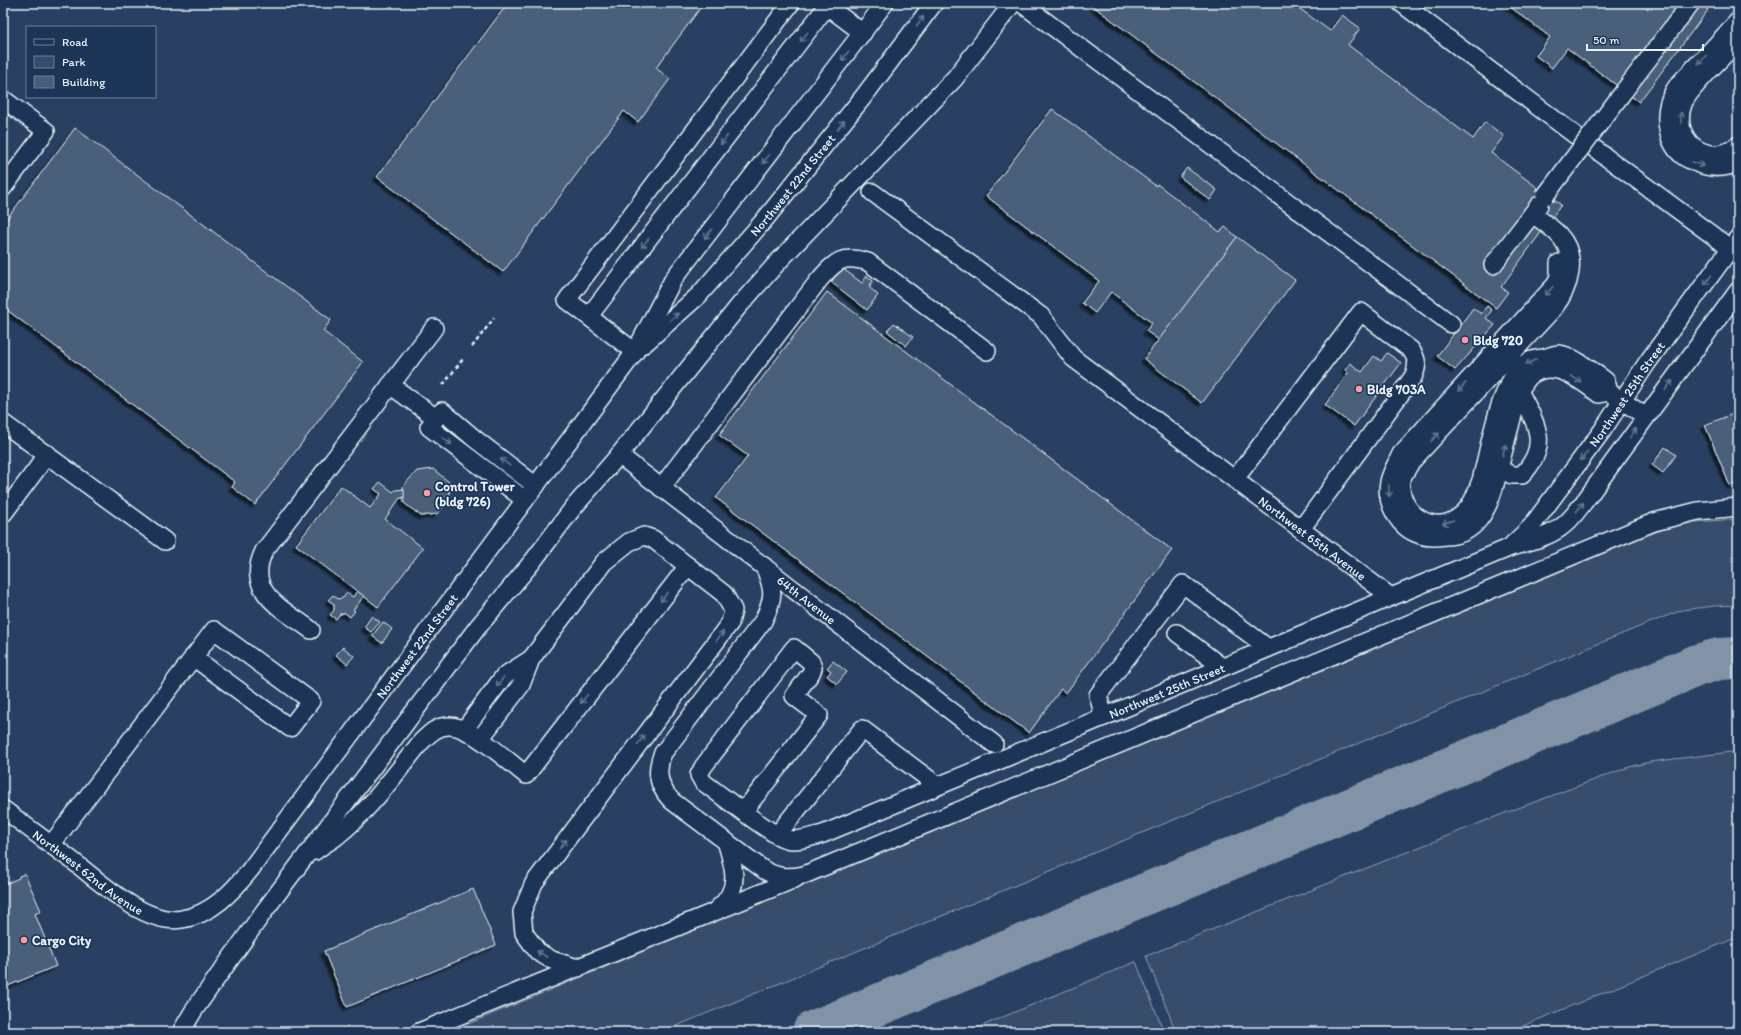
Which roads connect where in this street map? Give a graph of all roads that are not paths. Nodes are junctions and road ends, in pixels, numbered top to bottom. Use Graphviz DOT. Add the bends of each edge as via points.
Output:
graph roads {
  1 [pos="791,3"];
  2 [pos="886,3"];
  3 [pos="934,3"];
  4 [pos="1012,3"];
  5 [pos="1021,3"];
  6 [pos="1401,3"];
  7 [pos="1691,3"];
  8 [pos="825,5"];
  9 [pos="1738,21"];
  10 [pos="863,33"];
  11 [pos="1738,41"];
  12 [pos="3,99"];
  13 [pos="1575,135"];
  14 [pos="1738,145"];
  15 [pos="1595,149"];
  16 [pos="1738,162"];
  17 [pos="3,188"];
  18 [pos="872,192"];
  19 [pos="1529,217"];
  20 [pos="1736,246"];
  21 [pos="1493,265"];
  22 [pos="1738,291"];
  23 [pos="589,316"];
  24 [pos="1451,324"];
  25 [pos="434,328"];
  26 [pos="987,351"];
  27 [pos="635,352"];
  28 [pos="390,385"];
  29 [pos="1519,391"];
  30 [pos="1615,396"];
  31 [pos="1645,416"];
  32 [pos="436,418"];
  33 [pos="3,423"];
  34 [pos="48,454"];
  35 [pos="619,455"];
  36 [pos="1492,466"];
  37 [pos="1235,479"];
  38 [pos="536,486"];
  39 [pos="662,488"];
  40 [pos="525,500"];
  41 [pos="1738,507"];
  42 [pos="3,514"];
  43 [pos="1301,529"];
  44 [pos="165,540"];
  45 [pos="1511,547"];
  46 [pos="688,566"];
  47 [pos="764,566"];
  48 [pos="1391,597"];
  49 [pos="311,630"];
  50 [pos="1177,633"];
  51 [pos="1268,648"];
  52 [pos="193,657"];
  53 [pos="531,659"];
  54 [pos="1222,667"];
  55 [pos="1104,717"];
  56 [pos="464,730"];
  57 [pos="480,739"];
  58 [pos="994,744"];
  59 [pos="938,786"];
  60 [pos="3,809"];
  61 [pos="743,812"];
  62 [pos="777,835"];
  63 [pos="726,841"];
  64 [pos="51,845"];
  65 [pos="303,859"];
  66 [pos="804,875"];
  67 [pos="712,913"];
  68 [pos="181,920"];
  69 [pos="578,968"];
  70 [pos="181,1032"];
  71 [pos="420,1032"];
  1 -- 23 [label="street" via="567,300"];
  2 -- 10 [label="street, Northwest 22nd Street"];
  27 -- 3 [label="street, Northwest 22nd Street, one-way" via="699,295 766,218"];
  4 -- 35 [label="street" via="934,102 777,263 738,307"];
  5 -- 24 [label="street"];
  6 -- 13 [label="street"];
  7 -- 19 [label="street, bridge"];
  8 -- 10 [label="street"];
  8 -- 23 [label="street, one-way"];
  9 -- 16 [label="street, one-way" via="1673,92 1668,109 1667,130 1683,156 1696,164 1714,168"];
  10 -- 27 [label="street, Northwest 22nd Street, one-way" via="674,278"];
  14 -- 11 [label="street, one-way" via="1718,154 1696,149 1683,135 1680,118 1683,103 1690,92"];
  12 -- 17 [label="street" via="46,131"];
  15 -- 20 [label="street"];
  18 -- 37 [label="street, Northwest 65th Avenue" via="1041,316 1073,358"];
  19 -- 21 [label="street"];
  19 -- 36 [label="street" via="1560,237 1568,252 1570,276 1562,296 1553,309 1411,462 1401,480 1406,506 1427,524 1445,524 1460,517 1470,506 1483,499"];
  20 -- 30 [label="street, Northwest 25th Street, one-way" via="1647,363"];
  31 -- 22 [label="street, Northwest 25th Street, one-way"];
  23 -- 27 [label="street"];
  25 -- 28 [label="street"];
  26 -- 39 [label="street" via="868,262 856,258 843,258 819,280"];
  27 -- 38 [label="street, Northwest 22nd Street"];
  28 -- 32 [label="street"];
  28 -- 49 [label="street" via="264,551 259,562 257,576 267,596"];
  29 -- 30 [label="street, one-way" via="1530,376 1547,368 1564,371 1599,394"];
  36 -- 29 [label="street, one-way"];
  29 -- 36 [label="street" via="1534,420 1539,436 1538,451 1532,465 1522,475 1512,476"];
  30 -- 31 [label="street"];
  30 -- 36 [label="street, one-way" via="1606,381 1578,361 1559,354 1531,360 1516,372 1502,396"];
  30 -- 45 [label="street, Northwest 25th Street, one-way" via="1602,431 1531,527"];
  45 -- 31 [label="street, Northwest 25th Street, one-way" via="1552,533 1573,516"];
  38 -- 32 [label="street, one-way" via="475,440 442,410"];
  32 -- 40 [label="street, one-way" via="429,427"];
  33 -- 34 [label="street"];
  34 -- 42 [label="street"];
  34 -- 44 [label="street"];
  35 -- 39 [label="street, 64th Avenue"];
  35 -- 65 [label="street" via="477,628"];
  37 -- 43 [label="street, Northwest 65th Avenue"];
  37 -- 43 [label="street" via="1361,312 1411,350 1416,356 1416,370 1413,378"];
  38 -- 40 [label="street, Northwest 22nd Street"];
  39 -- 47 [label="street, 64th Avenue"];
  40 -- 68 [label="street, Northwest 22nd Street" via="241,881 209,909"];
  41 -- 66 [label="street" via="1698,511 1654,522"];
  43 -- 48 [label="street, Northwest 65th Avenue"];
  45 -- 48 [label="street, Northwest 25th Street"];
  46 -- 53 [label="street" via="653,539 644,536 629,542 604,562"];
  46 -- 57 [label="street, one-way" via="526,775"];
  69 -- 46 [label="street, one-way" via="552,960 538,952 524,933 522,912 534,883 730,623 733,610 724,594"];
  47 -- 58 [label="street, 64th Avenue"];
  47 -- 63 [label="street" via="772,586 770,605 765,617 666,748 659,765 660,786 667,796"];
  48 -- 51 [label="street, Northwest 25th Street"];
  50 -- 54 [label="street"];
  51 -- 54 [label="street, Northwest 25th Street"];
  51 -- 55 [label="street" via="1183,584 1098,694"];
  52 -- 52 [label="street" via="214,630 310,701 290,728"];
  52 -- 64 [label="street"];
  53 -- 56 [label="street, one-way" via="504,676"];
  53 -- 57 [label="street" via="521,685"];
  54 -- 55 [label="street, Northwest 25th Street"];
  55 -- 59 [label="street, Northwest 25th Street"];
  56 -- 57 [label="street"];
  56 -- 65 [label="street" via="450,726 440,727 430,733 357,817 338,835"];
  59 -- 62 [label="street, Northwest 25th Street" via="809,838 796,840"];
  59 -- 62 [label="street" via="862,729"];
  60 -- 64 [label="street, Northwest 62nd Avenue"];
  61 -- 61 [label="street, Northwest 25th Street" via="703,782 699,775 794,648 811,662 813,668 794,696 819,715"];
  61 -- 62 [label="street, Northwest 25th Street"];
  63 -- 66 [label="street" via="774,875 792,878"];
  63 -- 67 [label="street" via="733,863 734,884 726,901"];
  64 -- 68 [label="street, Northwest 62nd Avenue" via="120,898 164,918"];
  65 -- 70 [label="street"];
  66 -- 67 [label="street"];
  67 -- 69 [label="street"];
  69 -- 71 [label="street"];
}
